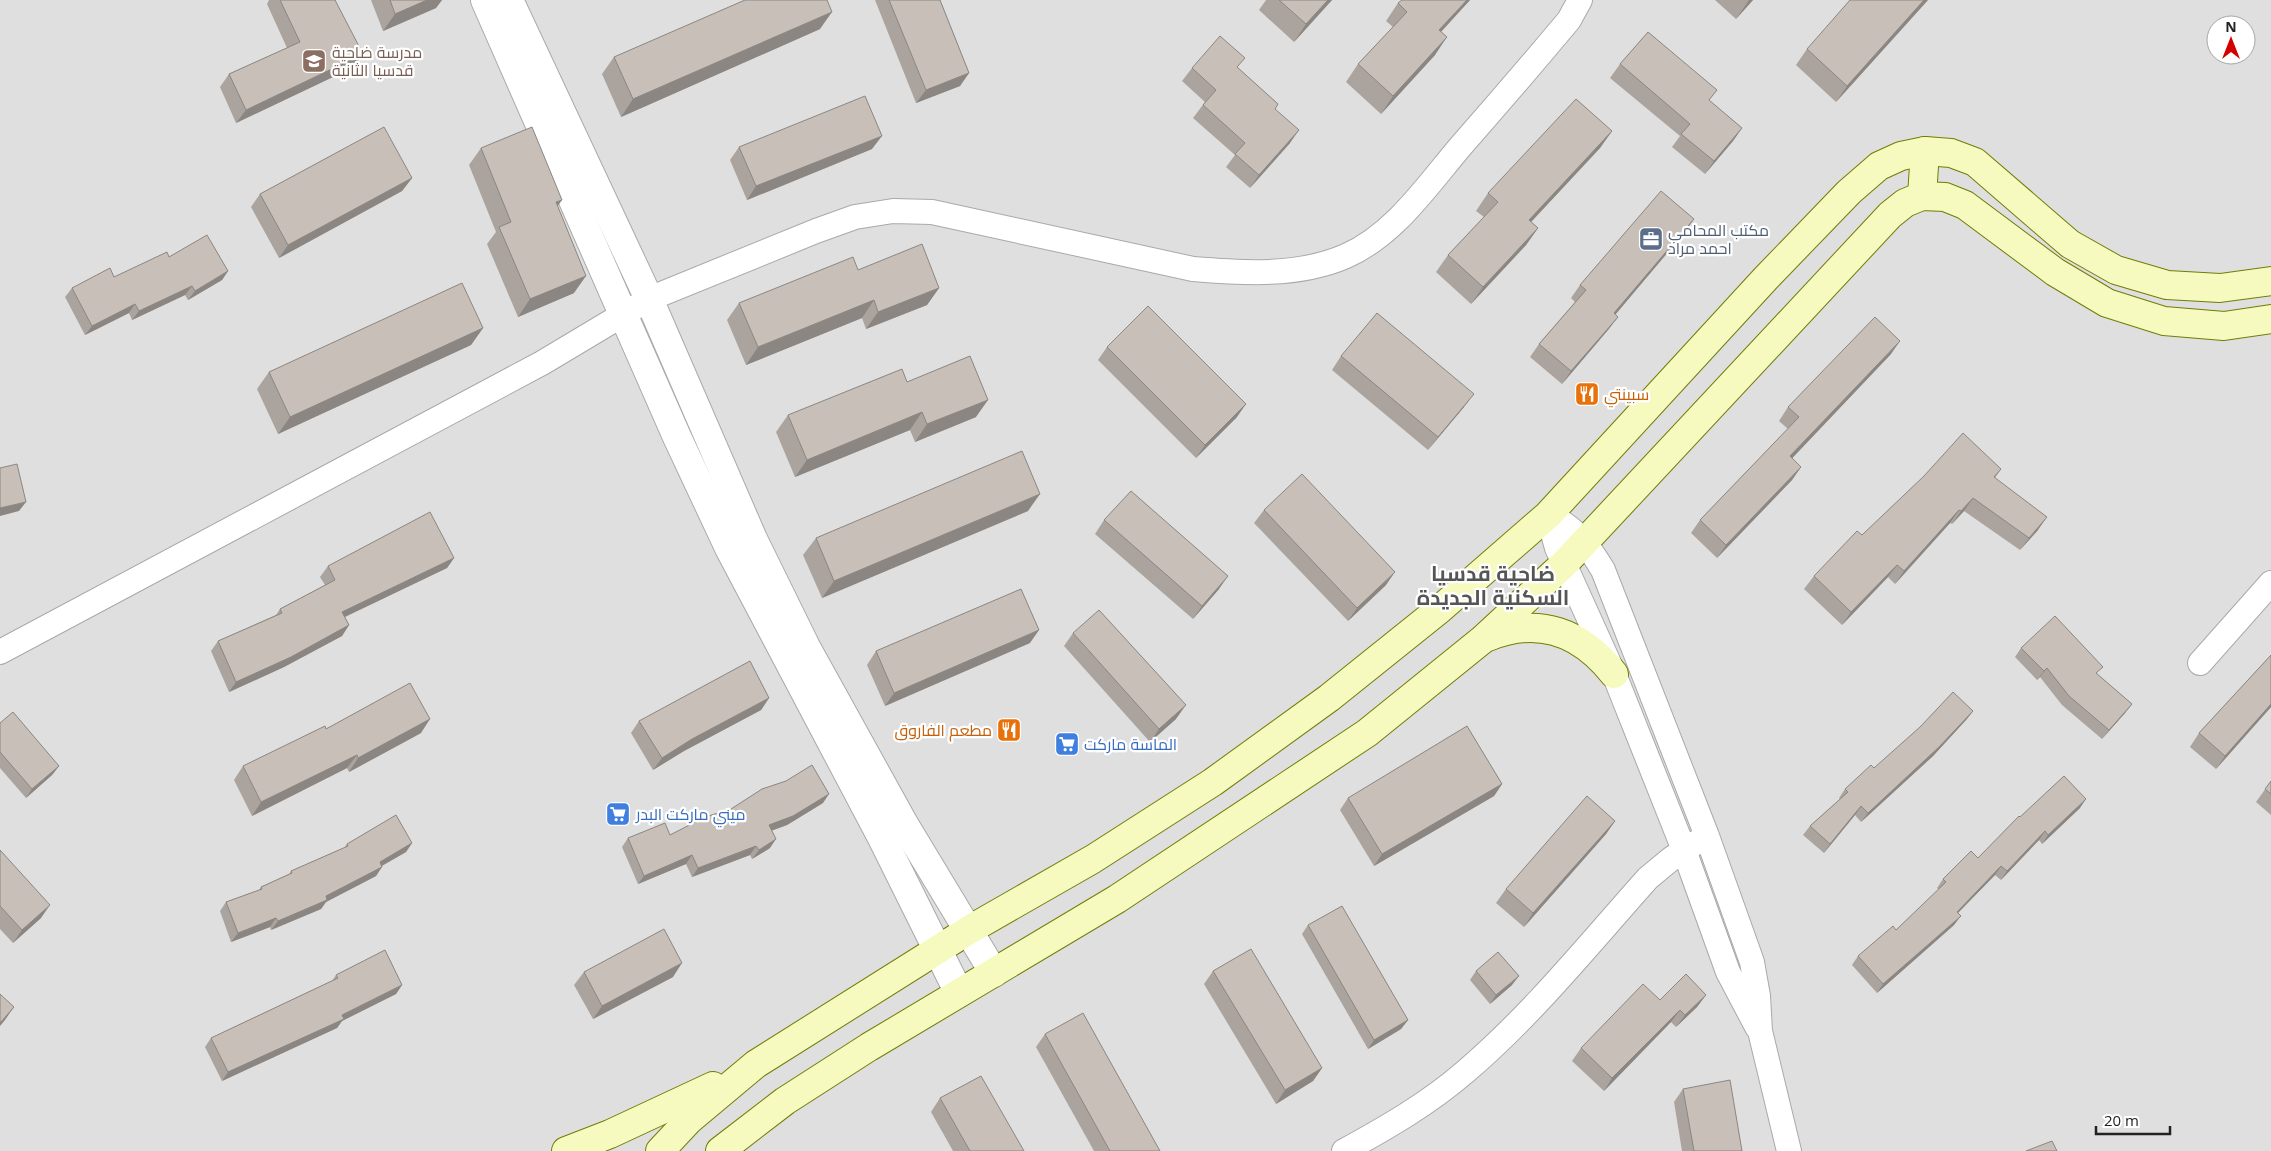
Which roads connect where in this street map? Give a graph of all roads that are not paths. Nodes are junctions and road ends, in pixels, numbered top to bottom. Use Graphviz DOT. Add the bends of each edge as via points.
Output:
graph roads {
  1 [pos="485,0"];
  2 [pos="509,0"];
  3 [pos="1580,0"];
  4 [pos="1925,151"];
  5 [pos="1922,196"];
  6 [pos="2271,281"];
  7 [pos="649,299"];
  8 [pos="624,315"];
  9 [pos="2271,319"];
  10 [pos="704,425"];
  11 [pos="677,438"];
  12 [pos="1548,515"];
  13 [pos="1585,541"];
  14 [pos="741,544"];
  15 [pos="1564,564"];
  16 [pos="2271,583"];
  17 [pos="1482,640"];
  18 [pos="0,652"];
  19 [pos="2200,664"];
  20 [pos="1614,674"];
  21 [pos="893,831"];
  22 [pos="1708,836"];
  23 [pos="1684,850"];
  24 [pos="969,930"];
  25 [pos="938,950"];
  26 [pos="994,973"];
  27 [pos="959,993"];
  28 [pos="1760,1031"];
  29 [pos="756,1064"];
  30 [pos="566,1151"];
  31 [pos="660,1151"];
  32 [pos="720,1151"];
  33 [pos="1344,1151"];
  34 [pos="1789,1151"];
  1 -- 8 [label="street"];
  2 -- 7 [label="street"];
  3 -- 7 [label="street" via="1569,20 1538,58 1381,235 1347,256 1314,267 1235,272 1193,269 974,220 932,212 893,211 855,217 816,231"];
  4 -- 5 [label="main road"];
  4 -- 6 [label="main road" via="1951,153 1975,162 2070,244 2116,270 2167,285 2220,288"];
  4 -- 12 [label="main road" via="1901,156 1879,166 1849,192"];
  5 -- 9 [label="main road" via="1945,197 1965,205 2055,272 2106,303 2164,321 2224,326"];
  5 -- 13 [label="main road" via="1905,203 1890,215"];
  7 -- 8 [label="street"];
  7 -- 10 [label="street"];
  8 -- 11 [label="street"];
  8 -- 18 [label="street" via="542,363"];
  10 -- 11 [label="street"];
  10 -- 14 [label="street"];
  11 -- 14 [label="street"];
  12 -- 13 [label="street" via="1574,529"];
  12 -- 15 [label="street"];
  12 -- 24 [label="main road" via="1440,609 1329,698 1213,782 1094,859"];
  13 -- 15 [label="main road"];
  13 -- 22 [label="street" via="1612,588"];
  14 -- 21 [label="street"];
  15 -- 17 [label="main road"];
  15 -- 20 [label="street"];
  16 -- 19 [label="street"];
  17 -- 20 [label="main road" via="1523,627 1544,628 1584,643"];
  17 -- 26 [label="main road" via="1367,734 1117,899"];
  20 -- 23 [label="street"];
  21 -- 24 [label="street"];
  21 -- 25 [label="street"];
  22 -- 23 [label="street"];
  22 -- 28 [label="street" via="1752,962"];
  23 -- 28 [label="street" via="1728,972"];
  23 -- 33 [label="street" via="1648,878 1520,1020 1464,1073 1402,1118"];
  24 -- 25 [label="main road"];
  24 -- 26 [label="street"];
  25 -- 27 [label="street"];
  25 -- 29 [label="main road"];
  26 -- 27 [label="main road"];
  27 -- 32 [label="main road" via="785,1102"];
  28 -- 34 [label="street"];
  29 -- 30 [label="main road" via="684,1101"];
  29 -- 31 [label="main road" via="689,1120"];
}
